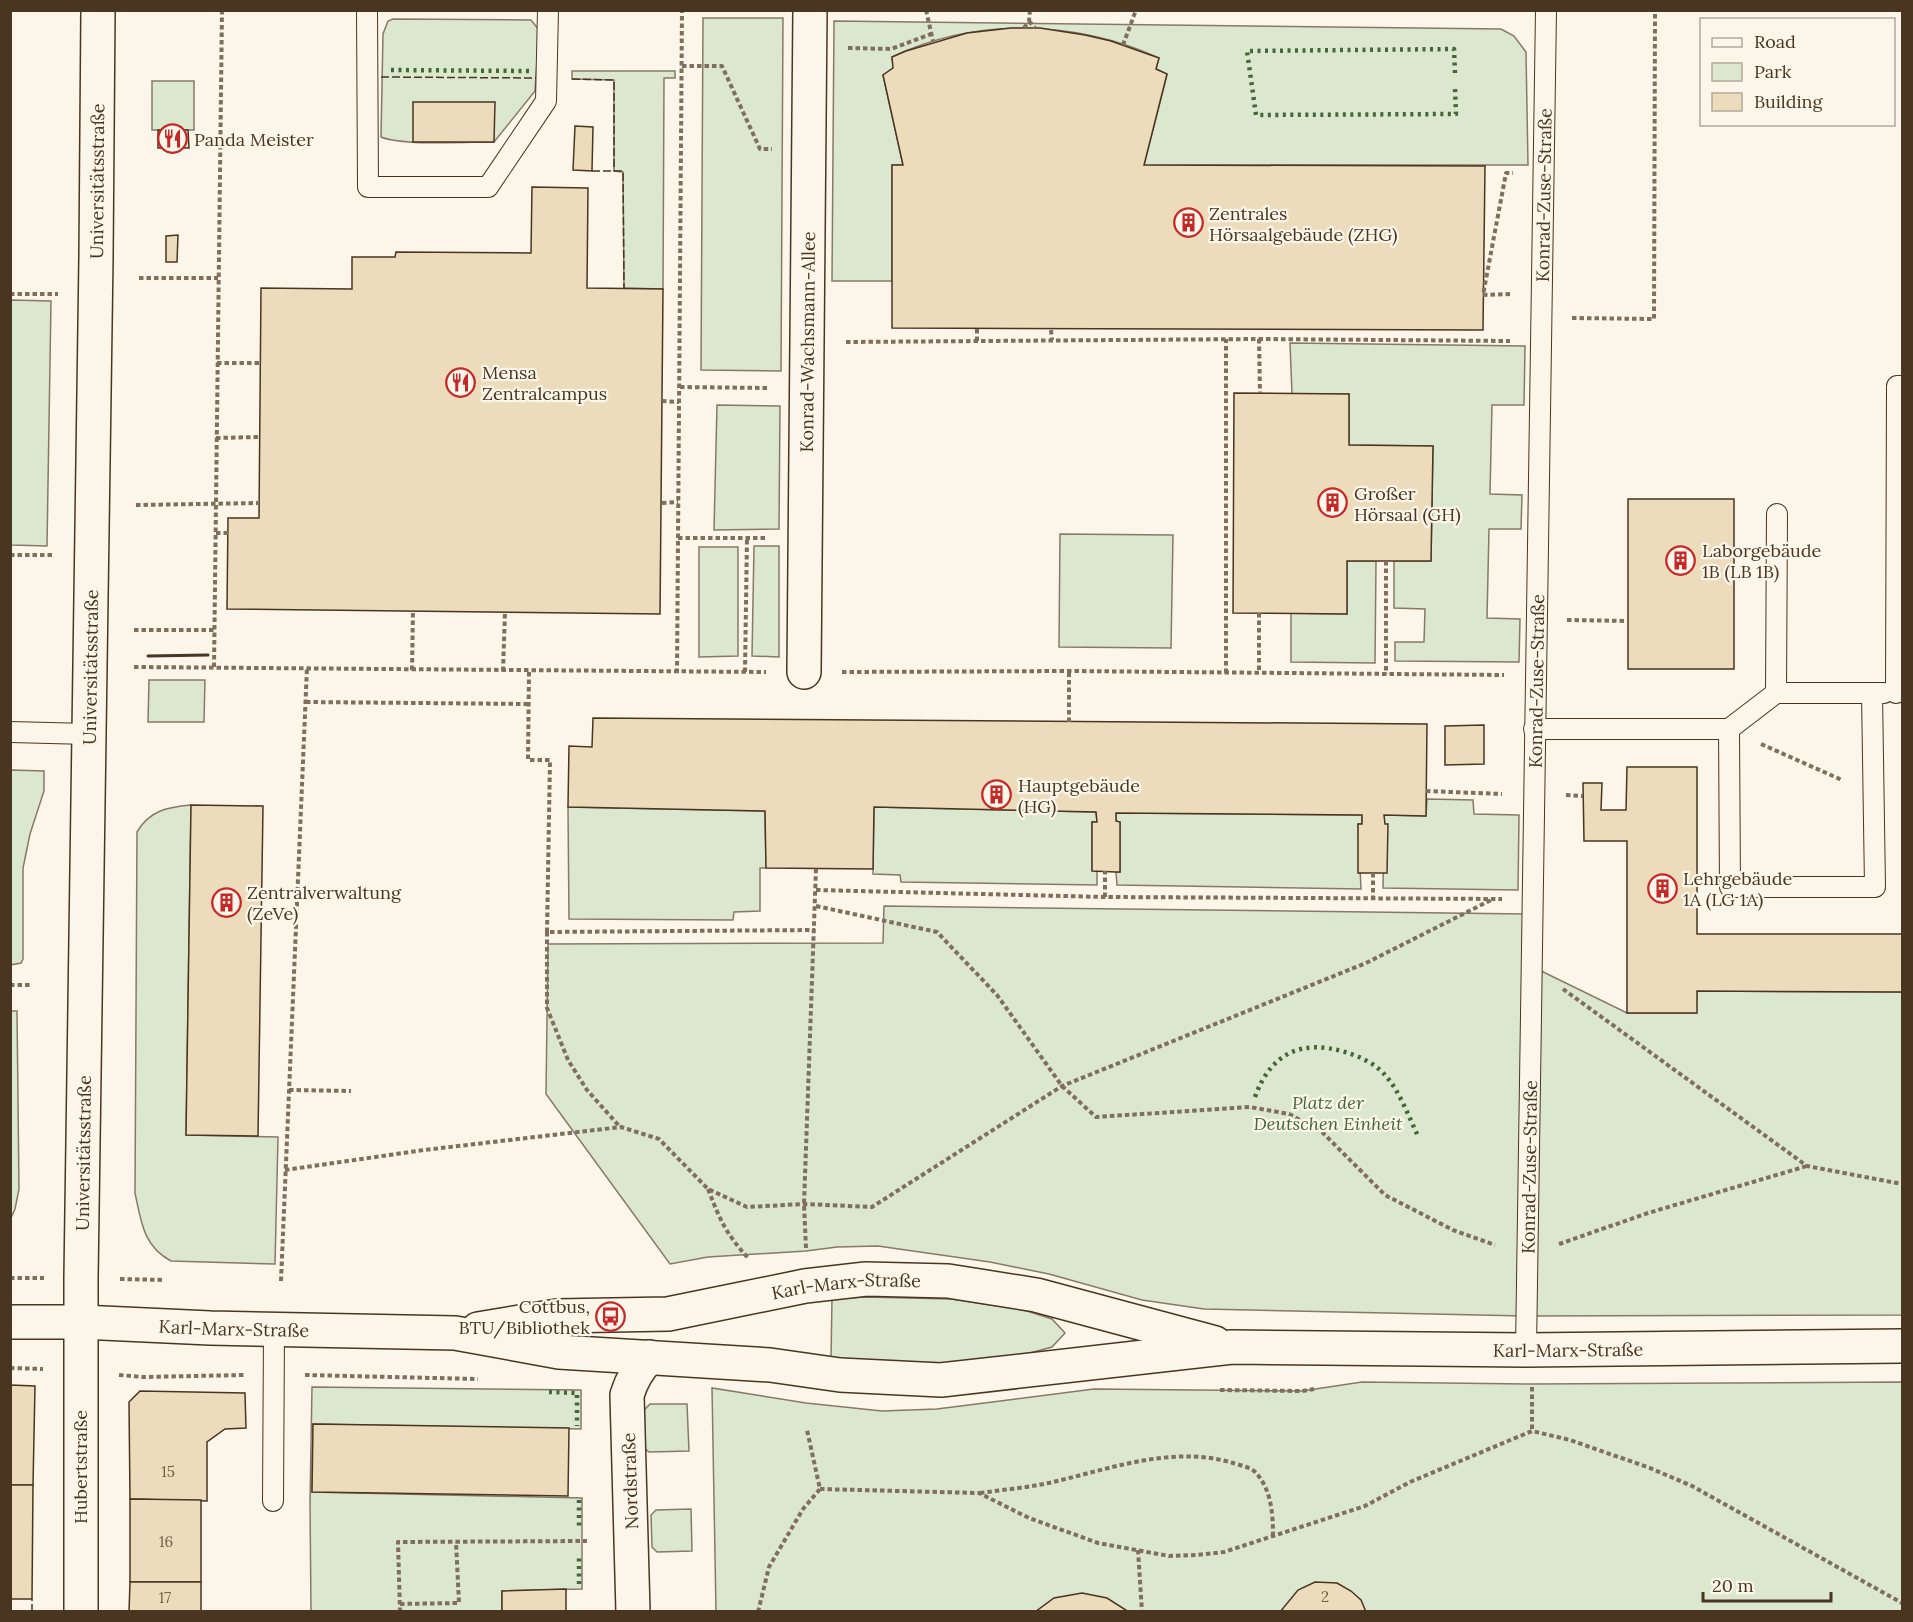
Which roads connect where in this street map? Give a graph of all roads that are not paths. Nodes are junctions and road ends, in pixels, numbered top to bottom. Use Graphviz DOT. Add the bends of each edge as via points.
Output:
graph roads {
  1 [pos="98,10"];
  2 [pos="367,10"];
  3 [pos="548,10"];
  4 [pos="810,10"];
  5 [pos="1546,10"];
  6 [pos="1902,386"];
  7 [pos="1777,514"];
  8 [pos="804,672"];
  9 [pos="1776,693"];
  10 [pos="1872,693"];
  11 [pos="1899,693"];
  12 [pos="1534,729"];
  13 [pos="1729,729"];
  14 [pos="10,732"];
  15 [pos="89,734"];
  16 [pos="10,1322"];
  17 [pos="81,1322"];
  18 [pos="274,1330"];
  19 [pos="455,1333"];
  20 [pos="1902,1346"];
  21 [pos="1232,1347"];
  22 [pos="1526,1350"];
  23 [pos="649,1357"];
  24 [pos="273,1501"];
  25 [pos="81,1611"];
  26 [pos="633,1611"];
  1 -- 15 [label="street, Universitätsstraße"];
  2 -- 3 [label="lane" via="368,187 488,187 546,101"];
  4 -- 8 [label="street, Konrad-Wachsmann-Allee"];
  5 -- 12 [label="lane, Konrad-Zuse-Straße"];
  6 -- 11 [label="lane" via="1897,386"];
  7 -- 9 [label="lane"];
  9 -- 10 [label="lane"];
  9 -- 13 [label="lane"];
  10 -- 11 [label="lane"];
  10 -- 13 [label="lane" via="1875,887 1730,887"];
  12 -- 13 [label="lane"];
  12 -- 22 [label="lane, Konrad-Zuse-Straße"];
  14 -- 15 [label="lane"];
  15 -- 17 [label="street, Universitätsstraße"];
  16 -- 17 [label="street, Karl-Marx-Straße"];
  17 -- 18 [label="street, Karl-Marx-Straße"];
  17 -- 25 [label="street, Hubertstraße"];
  18 -- 19 [label="street, Karl-Marx-Straße"];
  18 -- 24 [label="lane"];
  19 -- 21 [label="street, Karl-Marx-Straße" via="557,1316 669,1314 805,1286 866,1279 948,1281 1036,1295"];
  19 -- 23 [label="street, Karl-Marx-Straße" via="559,1352"];
  20 -- 22 [label="street, Karl-Marx-Straße"];
  21 -- 22 [label="street, Karl-Marx-Straße"];
  21 -- 23 [label="street, Karl-Marx-Straße" via="941,1380"];
  23 -- 26 [label="street, Nordstraße" via="631,1381 627,1395"];
}
